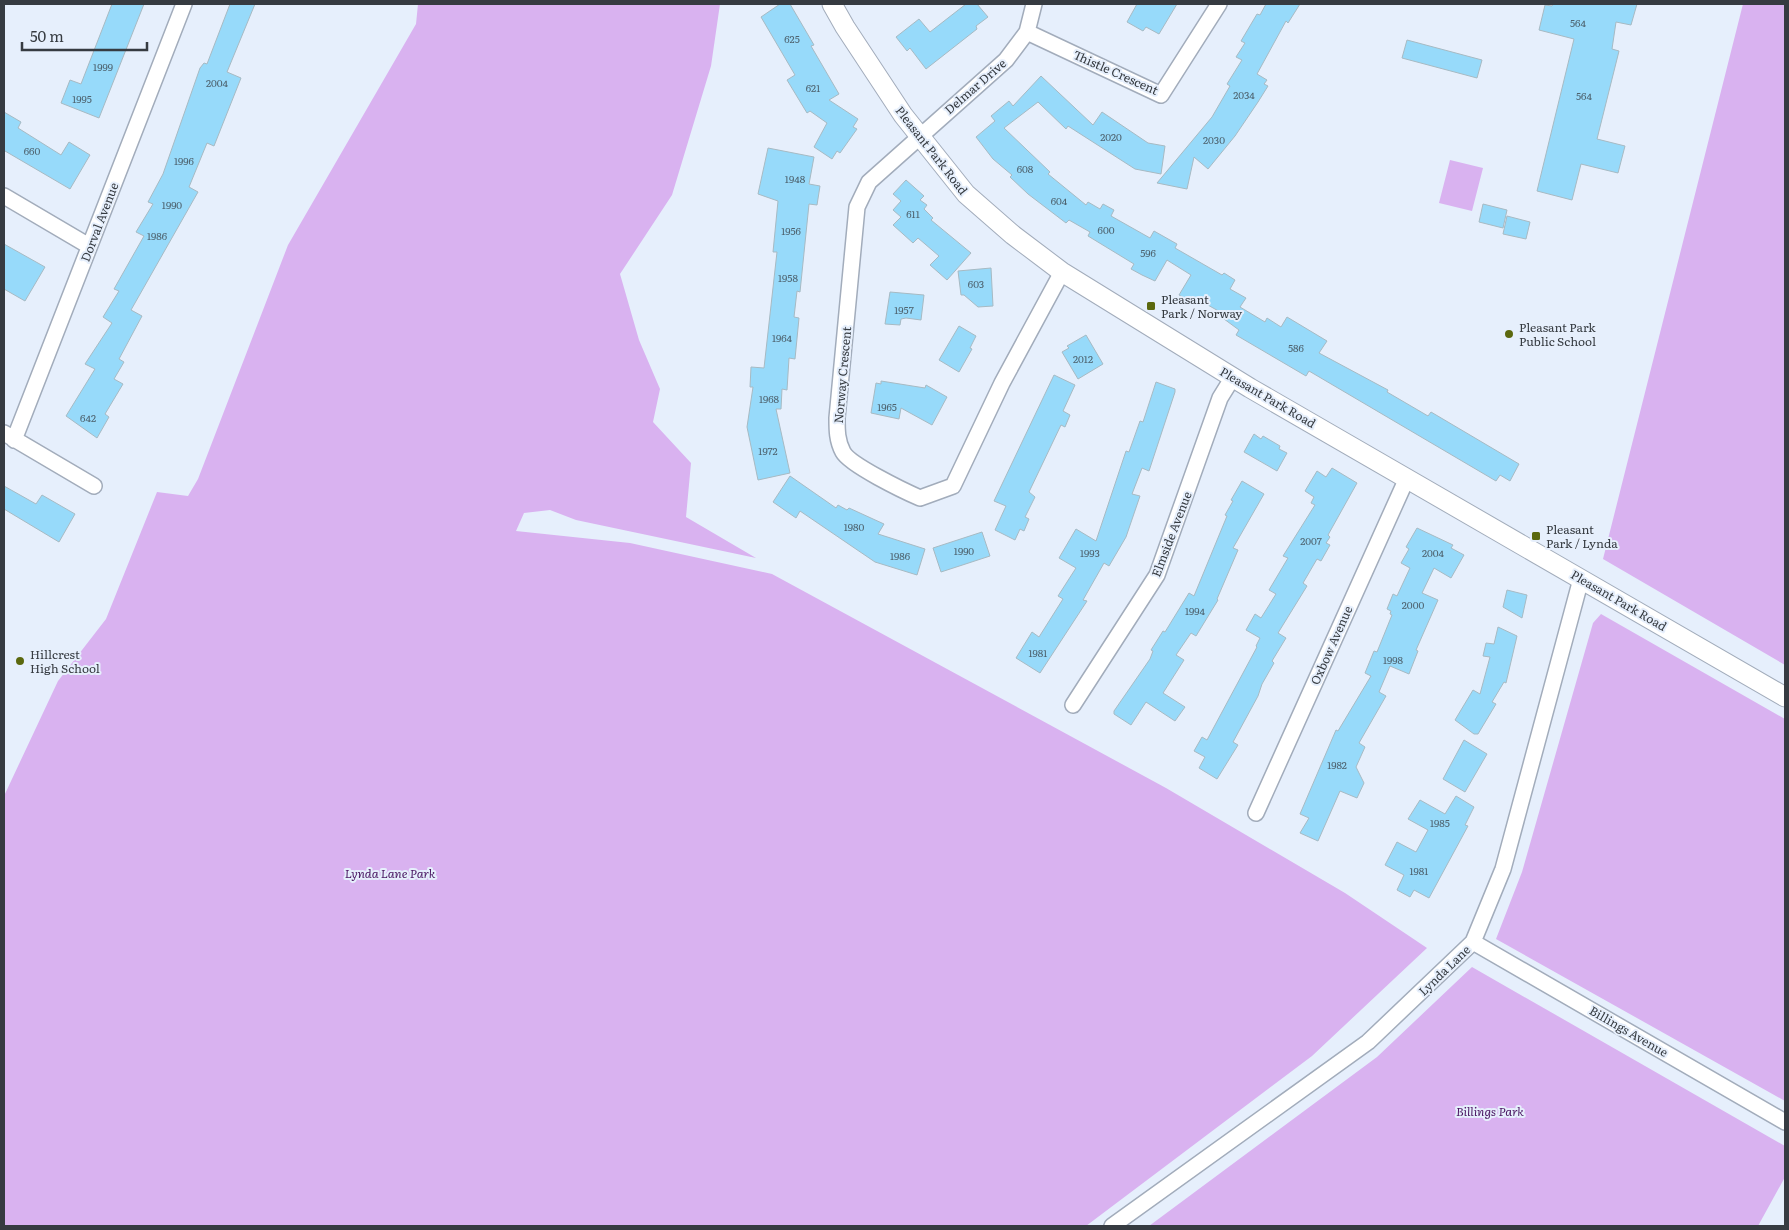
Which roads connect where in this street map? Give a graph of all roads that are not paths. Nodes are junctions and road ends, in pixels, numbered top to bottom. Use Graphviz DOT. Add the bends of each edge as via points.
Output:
graph roads {
  1 [pos="184,4"];
  2 [pos="832,4"];
  3 [pos="1034,4"];
  4 [pos="1218,4"];
  5 [pos="1027,32"];
  6 [pos="919,135"];
  7 [pos="4,196"];
  8 [pos="90,246"];
  9 [pos="1062,272"];
  10 [pos="1233,377"];
  11 [pos="9,437"];
  12 [pos="1407,478"];
  13 [pos="94,486"];
  14 [pos="1581,579"];
  15 [pos="1785,696"];
  16 [pos="1073,705"];
  17 [pos="1256,813"];
  18 [pos="1473,942"];
  19 [pos="1785,1122"];
  20 [pos="1112,1226"];
  1 -- 8 [label="street, Dorval Avenue"];
  2 -- 6 [label="street, Pleasant Park Road" via="882,86"];
  3 -- 5 [label="street, Delmar Drive"];
  4 -- 5 [label="street, Thistle Crescent" via="1161,95"];
  5 -- 6 [label="street, Delmar Drive" via="1006,60"];
  6 -- 9 [label="street, Pleasant Park Road" via="966,194"];
  6 -- 9 [label="street, Norway Crescent" via="869,182 857,207 837,418 838,437 844,454 883,480 920,498 953,486 1002,383"];
  7 -- 8 [label="street"];
  8 -- 11 [label="street, Dorval Avenue"];
  9 -- 10 [label="street, Pleasant Park Road"];
  10 -- 12 [label="street, Pleasant Park Road"];
  10 -- 16 [label="street, Elmside Avenue" via="1220,398 1157,575"];
  11 -- 13 [label="street"];
  12 -- 14 [label="street, Pleasant Park Road"];
  12 -- 17 [label="street, Oxbow Avenue"];
  14 -- 15 [label="street, Pleasant Park Road"];
  14 -- 18 [label="street, Lynda Lane" via="1503,869"];
  18 -- 19 [label="street, Billings Avenue"];
  18 -- 20 [label="street, Lynda Lane" via="1368,1042"];
}
